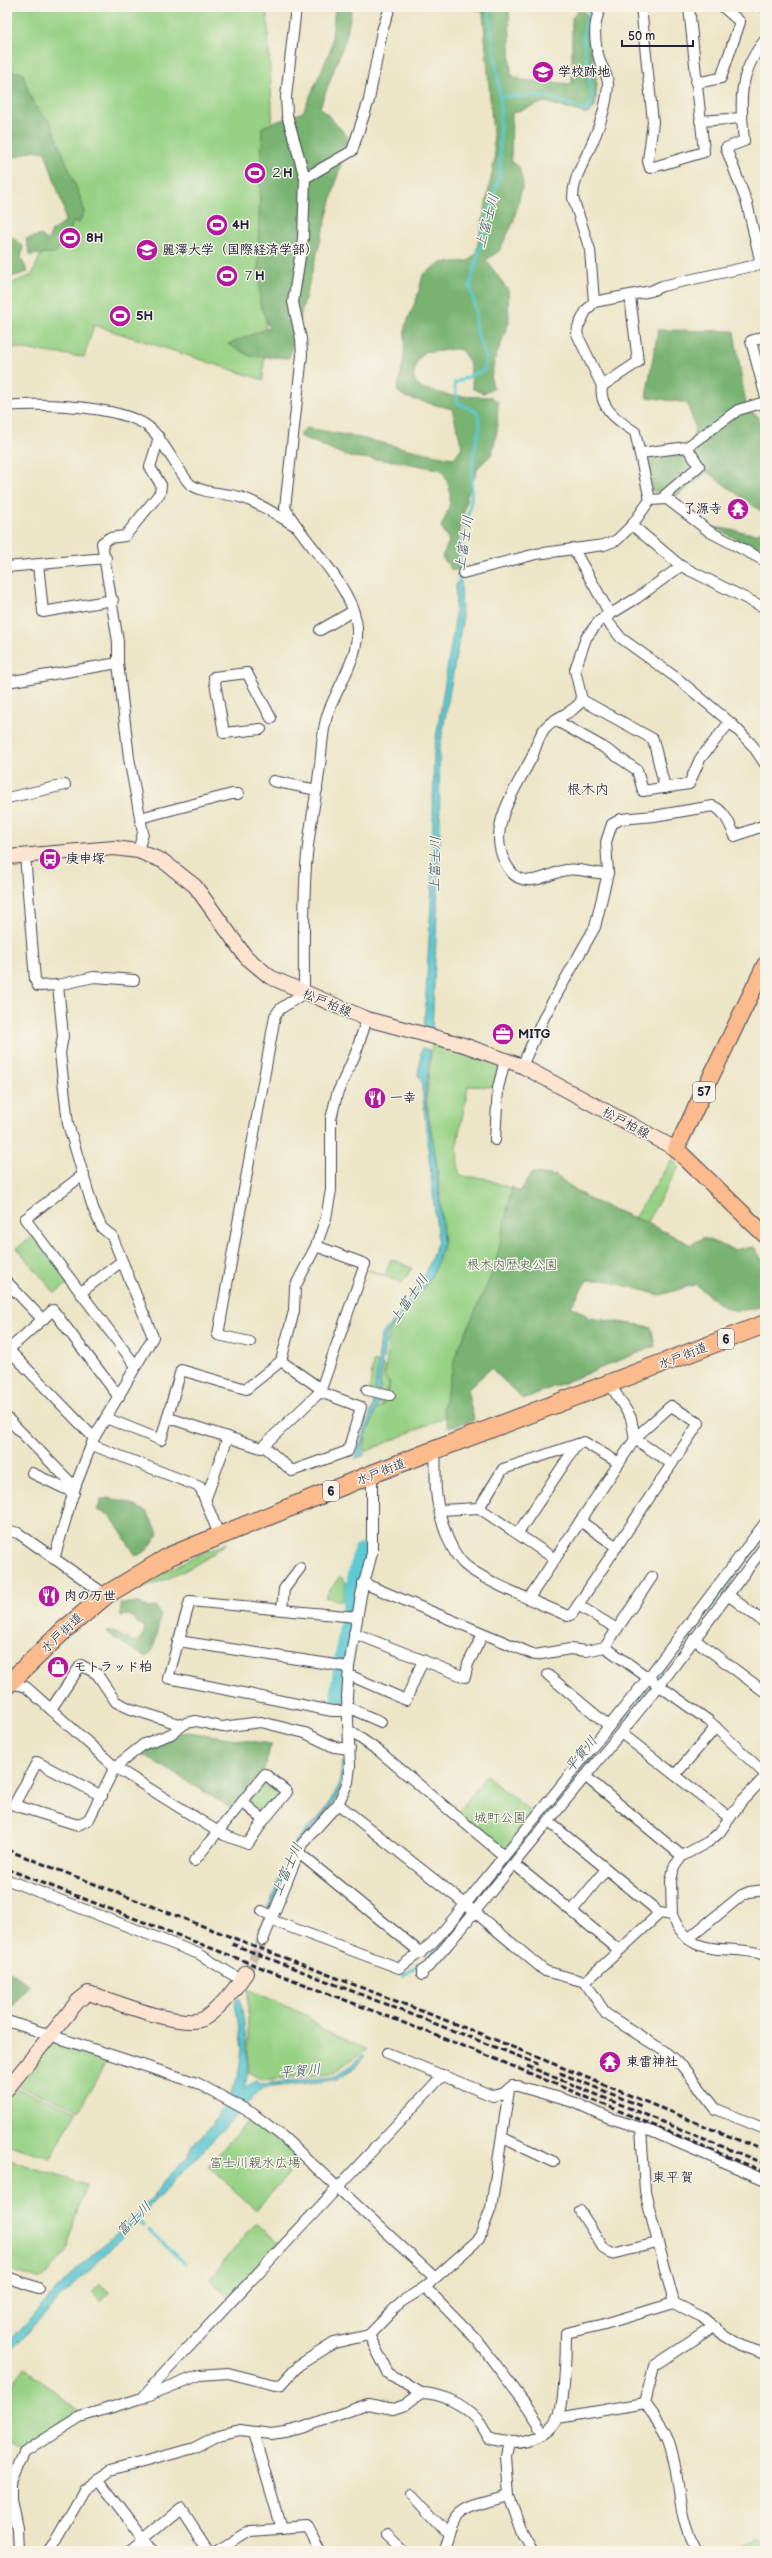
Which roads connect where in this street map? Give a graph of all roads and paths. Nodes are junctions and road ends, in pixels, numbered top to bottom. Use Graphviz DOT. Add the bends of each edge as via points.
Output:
graph roads {
  1 [pos="296,7"];
  2 [pos="390,7"];
  3 [pos="601,7"];
  4 [pos="641,7"];
  5 [pos="689,7"];
  6 [pos="723,7"];
  7 [pos="765,40"];
  8 [pos="761,53"];
  9 [pos="696,83"];
  10 [pos="742,118"];
  11 [pos="700,121"];
  12 [pos="305,178"];
  13 [pos="765,236"];
  14 [pos="755,239"];
  15 [pos="763,266"];
  16 [pos="630,296"];
  17 [pos="594,302"];
  18 [pos="765,336"];
  19 [pos="602,386"];
  20 [pos="765,394"];
  21 [pos="765,402"];
  22 [pos="7,406"];
  23 [pos="158,437"];
  24 [pos="687,447"];
  25 [pos="641,453"];
  26 [pos="664,499"];
  27 [pos="650,500"];
  28 [pos="294,525"];
  29 [pos="632,525"];
  30 [pos="573,548"];
  31 [pos="106,558"];
  32 [pos="765,561"];
  33 [pos="38,564"];
  34 [pos="681,566"];
  35 [pos="7,567"];
  36 [pos="463,573"];
  37 [pos="113,600"];
  38 [pos="765,608"];
  39 [pos="353,611"];
  40 [pos="607,616"];
  41 [pos="320,630"];
  42 [pos="118,663"];
  43 [pos="7,682"];
  44 [pos="582,700"];
  45 [pos="271,718"];
  46 [pos="555,720"];
  47 [pos="729,723"];
  48 [pos="262,728"];
  49 [pos="765,764"];
  50 [pos="272,781"];
  51 [pos="65,785"];
  52 [pos="665,788"];
  53 [pos="317,790"];
  54 [pos="238,794"];
  55 [pos="7,798"];
  56 [pos="140,818"];
  57 [pos="765,825"];
  58 [pos="138,851"];
  59 [pos="25,855"];
  60 [pos="7,857"];
  61 [pos="608,873"];
  62 [pos="765,965"];
  63 [pos="134,980"];
  64 [pos="58,985"];
  65 [pos="304,993"];
  66 [pos="367,1020"];
  67 [pos="505,1060"];
  68 [pos="522,1066"];
  69 [pos="495,1140"];
  70 [pos="676,1149"];
  71 [pos="84,1174"];
  72 [pos="765,1235"];
  73 [pos="316,1246"];
  74 [pos="122,1261"];
  75 [pos="7,1282"];
  76 [pos="80,1293"];
  77 [pos="43,1320"];
  78 [pos="765,1324"];
  79 [pos="250,1342"];
  80 [pos="8,1350"];
  81 [pos="281,1361"];
  82 [pos="136,1366"];
  83 [pos="610,1384"];
  84 [pos="320,1390"];
  85 [pos="367,1390"];
  86 [pos="390,1395"];
  87 [pos="119,1397"];
  88 [pos="7,1418"];
  89 [pos="106,1418"];
  90 [pos="169,1418"];
  91 [pos="228,1437"];
  92 [pos="635,1439"];
  93 [pos="93,1442"];
  94 [pos="264,1446"];
  95 [pos="576,1446"];
  96 [pos="435,1451"];
  97 [pos="619,1463"];
  98 [pos="672,1464"];
  99 [pos="32,1473"];
  100 [pos="372,1474"];
  101 [pos="74,1490"];
  102 [pos="206,1498"];
  103 [pos="479,1508"];
  104 [pos="440,1510"];
  105 [pos="580,1521"];
  106 [pos="765,1523"];
  107 [pos="7,1533"];
  108 [pos="518,1534"];
  109 [pos="219,1535"];
  110 [pos="617,1547"];
  111 [pos="763,1553"];
  112 [pos="54,1559"];
  113 [pos="555,1559"];
  114 [pos="300,1568"];
  115 [pos="652,1577"];
  116 [pos="363,1583"];
  117 [pos="106,1595"];
  118 [pos="728,1595"];
  119 [pos="529,1598"];
  120 [pos="578,1605"];
  121 [pos="282,1609"];
  122 [pos="356,1617"];
  123 [pos="765,1622"];
  124 [pos="617,1629"];
  125 [pos="354,1633"];
  126 [pos="484,1634"];
  127 [pos="694,1639"];
  128 [pos="178,1641"];
  129 [pos="605,1647"];
  130 [pos="423,1660"];
  131 [pos="349,1671"];
  132 [pos="548,1675"];
  133 [pos="648,1678"];
  134 [pos="8,1683"];
  135 [pos="659,1686"];
  136 [pos="765,1692"];
  137 [pos="51,1709"];
  138 [pos="348,1709"];
  139 [pos="381,1722"];
  140 [pos="182,1725"];
  141 [pos="609,1726"];
  142 [pos="716,1727"];
  143 [pos="350,1732"];
  144 [pos="621,1733"];
  145 [pos="350,1749"];
  146 [pos="115,1767"];
  147 [pos="675,1775"];
  148 [pos="765,1775"];
  149 [pos="586,1777"];
  150 [pos="102,1796"];
  151 [pos="242,1802"];
  152 [pos="11,1804"];
  153 [pos="338,1804"];
  154 [pos="730,1818"];
  155 [pos="264,1820"];
  156 [pos="549,1822"];
  157 [pos="220,1833"];
  158 [pos="299,1853"];
  159 [pos="504,1856"];
  160 [pos="682,1856"];
  161 [pos="194,1861"];
  162 [pos="514,1864"];
  163 [pos="606,1869"];
  164 [pos="7,1880"];
  165 [pos="765,1890"];
  166 [pos="464,1903"];
  167 [pos="262,1911"];
  168 [pos="572,1911"];
  169 [pos="474,1912"];
  170 [pos="658,1914"];
  171 [pos="672,1915"];
  172 [pos="272,1917"];
  173 [pos="688,1938"];
  174 [pos="263,1940"];
  175 [pos="619,1950"];
  176 [pos="421,1953"];
  177 [pos="765,1955"];
  178 [pos="422,1974"];
  179 [pos="244,1977"];
  180 [pos="585,1982"];
  181 [pos="7,2021"];
  182 [pos="51,2036"];
  183 [pos="387,2053"];
  184 [pos="443,2075"];
  185 [pos="7,2089"];
  186 [pos="509,2089"];
  187 [pos="641,2128"];
  188 [pos="765,2129"];
  189 [pos="503,2138"];
  190 [pos="554,2162"];
  191 [pos="765,2180"];
  192 [pos="338,2187"];
  193 [pos="580,2211"];
  194 [pos="657,2243"];
  195 [pos="7,2277"];
  196 [pos="434,2277"];
  197 [pos="425,2287"];
  198 [pos="38,2288"];
  199 [pos="674,2303"];
  200 [pos="713,2327"];
  201 [pos="369,2335"];
  202 [pos="765,2354"];
  203 [pos="421,2393"];
  204 [pos="142,2398"];
  205 [pos="645,2403"];
  206 [pos="558,2418"];
  207 [pos="253,2432"];
  208 [pos="544,2432"];
  209 [pos="509,2442"];
  210 [pos="98,2479"];
  211 [pos="412,2494"];
  212 [pos="509,2496"];
  213 [pos="282,2529"];
  214 [pos="447,2533"];
  215 [pos="387,2534"];
  216 [pos="142,2538"];
  217 [pos="529,2550"];
  218 [pos="18,2551"];
  219 [pos="48,2551"];
  220 [pos="129,2551"];
  221 [pos="153,2551"];
  222 [pos="209,2551"];
  223 [pos="217,2551"];
  224 [pos="321,2551"];
  225 [pos="405,2551"];
  226 [pos="443,2551"];
  227 [pos="697,2551"];
  1 -- 12 [label="street" via="287,109"];
  2 -- 12 [label="street" via="382,31 369,100 352,151"];
  3 -- 17 [label="street" via="594,26 599,59 608,82 605,108 589,150 579,168 573,190 573,198 590,250"];
  4 -- 11 [label="street" via="653,122 648,161 650,168 704,152"];
  5 -- 9 [label="street"];
  6 -- 9 [label="street" via="740,22 721,78"];
  7 -- 8 [label="street"];
  8 -- 10 [label="street" via="741,88"];
  9 -- 11 [label="street"];
  10 -- 11 [label="street"];
  10 -- 14 [label="street" via="744,140 726,148 747,203"];
  12 -- 28 [label="street" via="303,238 293,302 302,355 284,508"];
  13 -- 14 [label="street"];
  14 -- 15 [label="street"];
  15 -- 16 [label="street"];
  16 -- 17 [label="street"];
  16 -- 19 [label="street" via="638,362"];
  17 -- 19 [label="street" via="586,311 577,334"];
  18 -- 20 [label="street" via="751,341"];
  19 -- 25 [label="street" via="605,406 615,418 635,432"];
  21 -- 24 [label="street" via="738,410"];
  22 -- 23 [label="street" via="43,406 114,412 143,423"];
  23 -- 28 [label="street" via="189,483 203,492 242,497"];
  23 -- 31 [label="street" via="150,467 161,485 160,493 125,536 109,538 102,543"];
  24 -- 25 [label="street"];
  24 -- 26 [label="street" via="699,466 665,495"];
  25 -- 27 [label="street"];
  26 -- 27 [label="street"];
  26 -- 32 [label="street" via="710,532"];
  27 -- 29 [label="street"];
  28 -- 39 [label="street" via="340,587"];
  29 -- 30 [label="street" via="617,540 604,545"];
  29 -- 34 [label="street"];
  30 -- 36 [label="street" via="536,554"];
  30 -- 40 [label="street"];
  31 -- 33 [label="street"];
  31 -- 37 [label="street"];
  33 -- 35 [label="street"];
  33 -- 37 [label="street" via="43,612"];
  34 -- 38 [label="street"];
  34 -- 40 [label="street"];
  37 -- 42 [label="street"];
  39 -- 41 [label="street"];
  39 -- 53 [label="street" via="357,631 355,645 326,719"];
  40 -- 44 [label="street" via="586,638 576,665 577,683"];
  40 -- 47 [label="street" via="620,638 678,679"];
  42 -- 43 [label="street"];
  42 -- 56 [label="street" via="129,758"];
  44 -- 46 [label="street" via="573,711"];
  44 -- 52 [label="street" via="653,739"];
  45 -- 48 [label="street" via="247,673 214,677 224,732"];
  46 -- 52 [label="street" via="637,770 643,791"];
  46 -- 61 [label="street" via="543,731 506,806 500,836 504,859 516,876 531,880 566,870"];
  47 -- 49 [label="street" via="753,746"];
  47 -- 52 [label="street" via="700,759 689,784"];
  50 -- 53 [label="street"];
  51 -- 55 [label="street"];
  53 -- 65 [label="street" via="306,868"];
  54 -- 56 [label="street"];
  56 -- 58 [label="street" via="143,833"];
  57 -- 61 [label="street" via="735,836 724,816 713,806 621,819 612,824 608,831"];
  58 -- 59 [label="main road, 松戸柏線" via="90,849"];
  58 -- 65 [label="main road, 松戸柏線" via="163,861 183,874 195,886 235,943 256,967 270,977"];
  59 -- 60 [label="main road, 松戸柏線"];
  59 -- 64 [label="street" via="35,980 38,986"];
  61 -- 68 [label="street" via="595,927 545,1016"];
  62 -- 70 [label="main road, 57"];
  63 -- 64 [label="street" via="94,977"];
  64 -- 71 [label="street" via="63,1036 60,1053 68,1124"];
  65 -- 66 [label="main road, 松戸柏線"];
  65 -- 79 [label="street" via="280,1009 275,1016 218,1335"];
  66 -- 67 [label="main road, 松戸柏線" via="464,1045"];
  66 -- 73 [label="street" via="355,1056 337,1094 331,1119 331,1190 326,1218"];
  67 -- 68 [label="main road, 松戸柏線"];
  67 -- 69 [label="street" via="498,1088"];
  68 -- 70 [label="main road, 松戸柏線"];
  70 -- 72 [label="main road"];
  71 -- 74 [label="street" via="93,1208 102,1228 112,1236"];
  71 -- 76 [label="street" via="25,1219"];
  73 -- 81 [label="street" via="295,1287 294,1311"];
  73 -- 84 [label="street" via="365,1264"];
  74 -- 76 [label="street"];
  74 -- 82 [label="street" via="153,1337"];
  75 -- 77 [label="street"];
  76 -- 82 [label="street"];
  77 -- 80 [label="street"];
  77 -- 87 [label="street" via="53,1310"];
  78 -- 83 [label="highway, 水戸街道 / 6"];
  80 -- 93 [label="street"];
  81 -- 84 [label="street"];
  81 -- 90 [label="street" via="246,1389 181,1370"];
  82 -- 87 [label="street"];
  83 -- 92 [label="street" via="631,1418"];
  83 -- 96 [label="highway, 水戸街道 / 6"];
  84 -- 94 [label="street"];
  84 -- 94 [label="street" via="361,1407 348,1450 292,1471"];
  85 -- 86 [label="street"];
  87 -- 89 [label="street"];
  88 -- 101 [label="street"];
  89 -- 90 [label="street" via="161,1440"];
  89 -- 93 [label="street"];
  90 -- 91 [label="street"];
  91 -- 94 [label="street" via="261,1448"];
  91 -- 102 [label="street"];
  92 -- 97 [label="street"];
  92 -- 98 [label="street"];
  92 -- 98 [label="street" via="671,1406 700,1423"];
  93 -- 101 [label="street"];
  93 -- 102 [label="street" via="200,1487"];
  95 -- 97 [label="street" via="584,1442"];
  95 -- 103 [label="street" via="503,1469"];
  95 -- 108 [label="street"];
  96 -- 100 [label="highway, 水戸街道 / 6"];
  96 -- 104 [label="street" via="436,1491"];
  97 -- 105 [label="street"];
  98 -- 110 [label="street"];
  99 -- 101 [label="street"];
  100 -- 109 [label="highway, 水戸街道 / 6"];
  100 -- 116 [label="street" via="372,1553"];
  101 -- 112 [label="street"];
  102 -- 109 [label="street"];
  103 -- 104 [label="street"];
  103 -- 108 [label="street"];
  104 -- 119 [label="street" via="454,1549 463,1564"];
  105 -- 110 [label="street"];
  105 -- 113 [label="street"];
  106 -- 133 [label="street"];
  107 -- 112 [label="street" via="18,1533"];
  108 -- 113 [label="street"];
  109 -- 117 [label="highway, 水戸街道 / 6" via="170,1556"];
  110 -- 120 [label="street"];
  111 -- 118 [label="street"];
  112 -- 117 [label="street"];
  113 -- 119 [label="street"];
  114 -- 121 [label="street" via="284,1589"];
  115 -- 124 [label="street"];
  116 -- 122 [label="street"];
  116 -- 126 [label="street"];
  117 -- 134 [label="highway, 水戸街道 / 6"];
  118 -- 123 [label="street"];
  118 -- 127 [label="street"];
  119 -- 120 [label="street" via="568,1616"];
  120 -- 124 [label="street"];
  121 -- 122 [label="street"];
  121 -- 128 [label="street" via="190,1600"];
  122 -- 125 [label="street"];
  124 -- 129 [label="street"];
  125 -- 130 [label="street"];
  125 -- 131 [label="street"];
  126 -- 129 [label="street" via="535,1655"];
  126 -- 130 [label="street" via="468,1664 465,1676"];
  127 -- 135 [label="street"];
  127 -- 136 [label="street"];
  128 -- 131 [label="street" via="335,1665"];
  128 -- 138 [label="street" via="168,1678 332,1711"];
  129 -- 133 [label="street"];
  130 -- 131 [label="street" via="406,1700"];
  131 -- 138 [label="street"];
  132 -- 141 [label="street"];
  133 -- 135 [label="street"];
  133 -- 141 [label="street"];
  134 -- 137 [label="street" via="26,1687"];
  135 -- 142 [label="street"];
  135 -- 144 [label="street"];
  137 -- 140 [label="street" via="81,1664 97,1674 116,1702 130,1709"];
  137 -- 146 [label="street"];
  138 -- 139 [label="street"];
  138 -- 143 [label="street"];
  140 -- 145 [label="street" via="196,1721 222,1727 260,1722 305,1732 340,1748"];
  140 -- 146 [label="street" via="171,1734 144,1744"];
  141 -- 159 [label="street"];
  142 -- 147 [label="street"];
  142 -- 148 [label="street"];
  143 -- 145 [label="street"];
  143 -- 159 [label="street" via="380,1752"];
  144 -- 147 [label="street"];
  144 -- 149 [label="street"];
  145 -- 153 [label="street" via="348,1782"];
  146 -- 150 [label="street"];
  146 -- 157 [label="street"];
  147 -- 154 [label="street"];
  148 -- 154 [label="street"];
  149 -- 156 [label="street"];
  149 -- 160 [label="street"];
  150 -- 152 [label="street" via="90,1819 78,1825"];
  150 -- 152 [label="street" via="37,1762"];
  151 -- 155 [label="street"];
  151 -- 155 [label="street" via="265,1774 281,1787 287,1792"];
  151 -- 157 [label="street"];
  153 -- 158 [label="street" via="302,1844"];
  153 -- 166 [label="street"];
  154 -- 160 [label="street" via="719,1833 708,1842"];
  155 -- 157 [label="street" via="248,1844"];
  156 -- 162 [label="street"];
  156 -- 163 [label="street"];
  157 -- 161 [label="street"];
  158 -- 172 [label="street" via="277,1894"];
  158 -- 176 [label="street"];
  159 -- 166 [label="street"];
  160 -- 171 [label="street" via="674,1867 671,1880"];
  162 -- 168 [label="street"];
  162 -- 169 [label="street"];
  163 -- 168 [label="street"];
  163 -- 170 [label="street"];
  164 -- 179 [label="street" via="199,1954"];
  165 -- 173 [label="street" via="742,1895"];
  166 -- 169 [label="street"];
  166 -- 176 [label="street" via="446,1928"];
  167 -- 172 [label="street"];
  168 -- 175 [label="street"];
  169 -- 178 [label="street" via="428,1967 422,1970"];
  169 -- 180 [label="street" via="545,1971"];
  170 -- 171 [label="street"];
  170 -- 175 [label="street"];
  171 -- 173 [label="street" via="677,1928"];
  172 -- 174 [label="street"];
  172 -- 176 [label="street" via="399,1968"];
  173 -- 177 [label="street" via="698,1947 741,1950"];
  175 -- 180 [label="street"];
  179 -- 182 [label="main road" via="228,1998 204,2018 194,2022 177,2021 88,1993"];
  180 -- 188 [label="street" via="606,2014 664,2051 682,2066 716,2109"];
  181 -- 182 [label="street"];
  182 -- 185 [label="main road"];
  182 -- 192 [label="street" via="197,2083 218,2093 268,2124"];
  183 -- 184 [label="street"];
  184 -- 186 [label="street" via="493,2096"];
  184 -- 192 [label="street"];
  186 -- 187 [label="street" via="518,2086"];
  186 -- 189 [label="street"];
  187 -- 191 [label="street"];
  187 -- 194 [label="street" via="645,2191"];
  189 -- 190 [label="street"];
  189 -- 196 [label="street" via="491,2208 483,2231 472,2246"];
  192 -- 196 [label="street"];
  192 -- 204 [label="street"];
  193 -- 194 [label="street" via="604,2249 612,2254"];
  194 -- 199 [label="street"];
  195 -- 198 [label="street"];
  196 -- 197 [label="street"];
  197 -- 201 [label="street" via="401,2302"];
  197 -- 208 [label="street" via="477,2340"];
  199 -- 200 [label="street" via="702,2316"];
  199 -- 206 [label="street" via="601,2325 566,2332"];
  200 -- 202 [label="street" via="742,2346"];
  200 -- 205 [label="street" via="654,2366"];
  201 -- 203 [label="street" via="388,2373"];
  201 -- 204 [label="street" via="334,2343 299,2365 282,2384 275,2385 228,2373 214,2373 200,2375"];
  203 -- 207 [label="street" via="393,2410 368,2404 302,2428 271,2434"];
  203 -- 209 [label="street" via="440,2395 477,2420 490,2438"];
  204 -- 218 [label="street" via="80,2417 24,2453 11,2483 10,2493 17,2529"];
  205 -- 206 [label="street"];
  205 -- 227 [label="street" via="668,2438 677,2476 681,2512"];
  206 -- 208 [label="street"];
  207 -- 210 [label="street" via="240,2430 219,2435 194,2448 110,2471"];
  207 -- 213 [label="street"];
  208 -- 209 [label="street" via="537,2438"];
  209 -- 212 [label="street" via="506,2456"];
  210 -- 216 [label="street"];
  210 -- 219 [label="street" via="84,2490"];
  211 -- 214 [label="street"];
  212 -- 214 [label="street" via="472,2505 458,2514"];
  212 -- 217 [label="street"];
  213 -- 223 [label="street" via="248,2531"];
  213 -- 224 [label="street" via="308,2527"];
  214 -- 226 [label="street"];
  215 -- 225 [label="street"];
  216 -- 220 [label="street"];
  216 -- 221 [label="street"];
  216 -- 222 [label="street" via="181,2508"];
}
